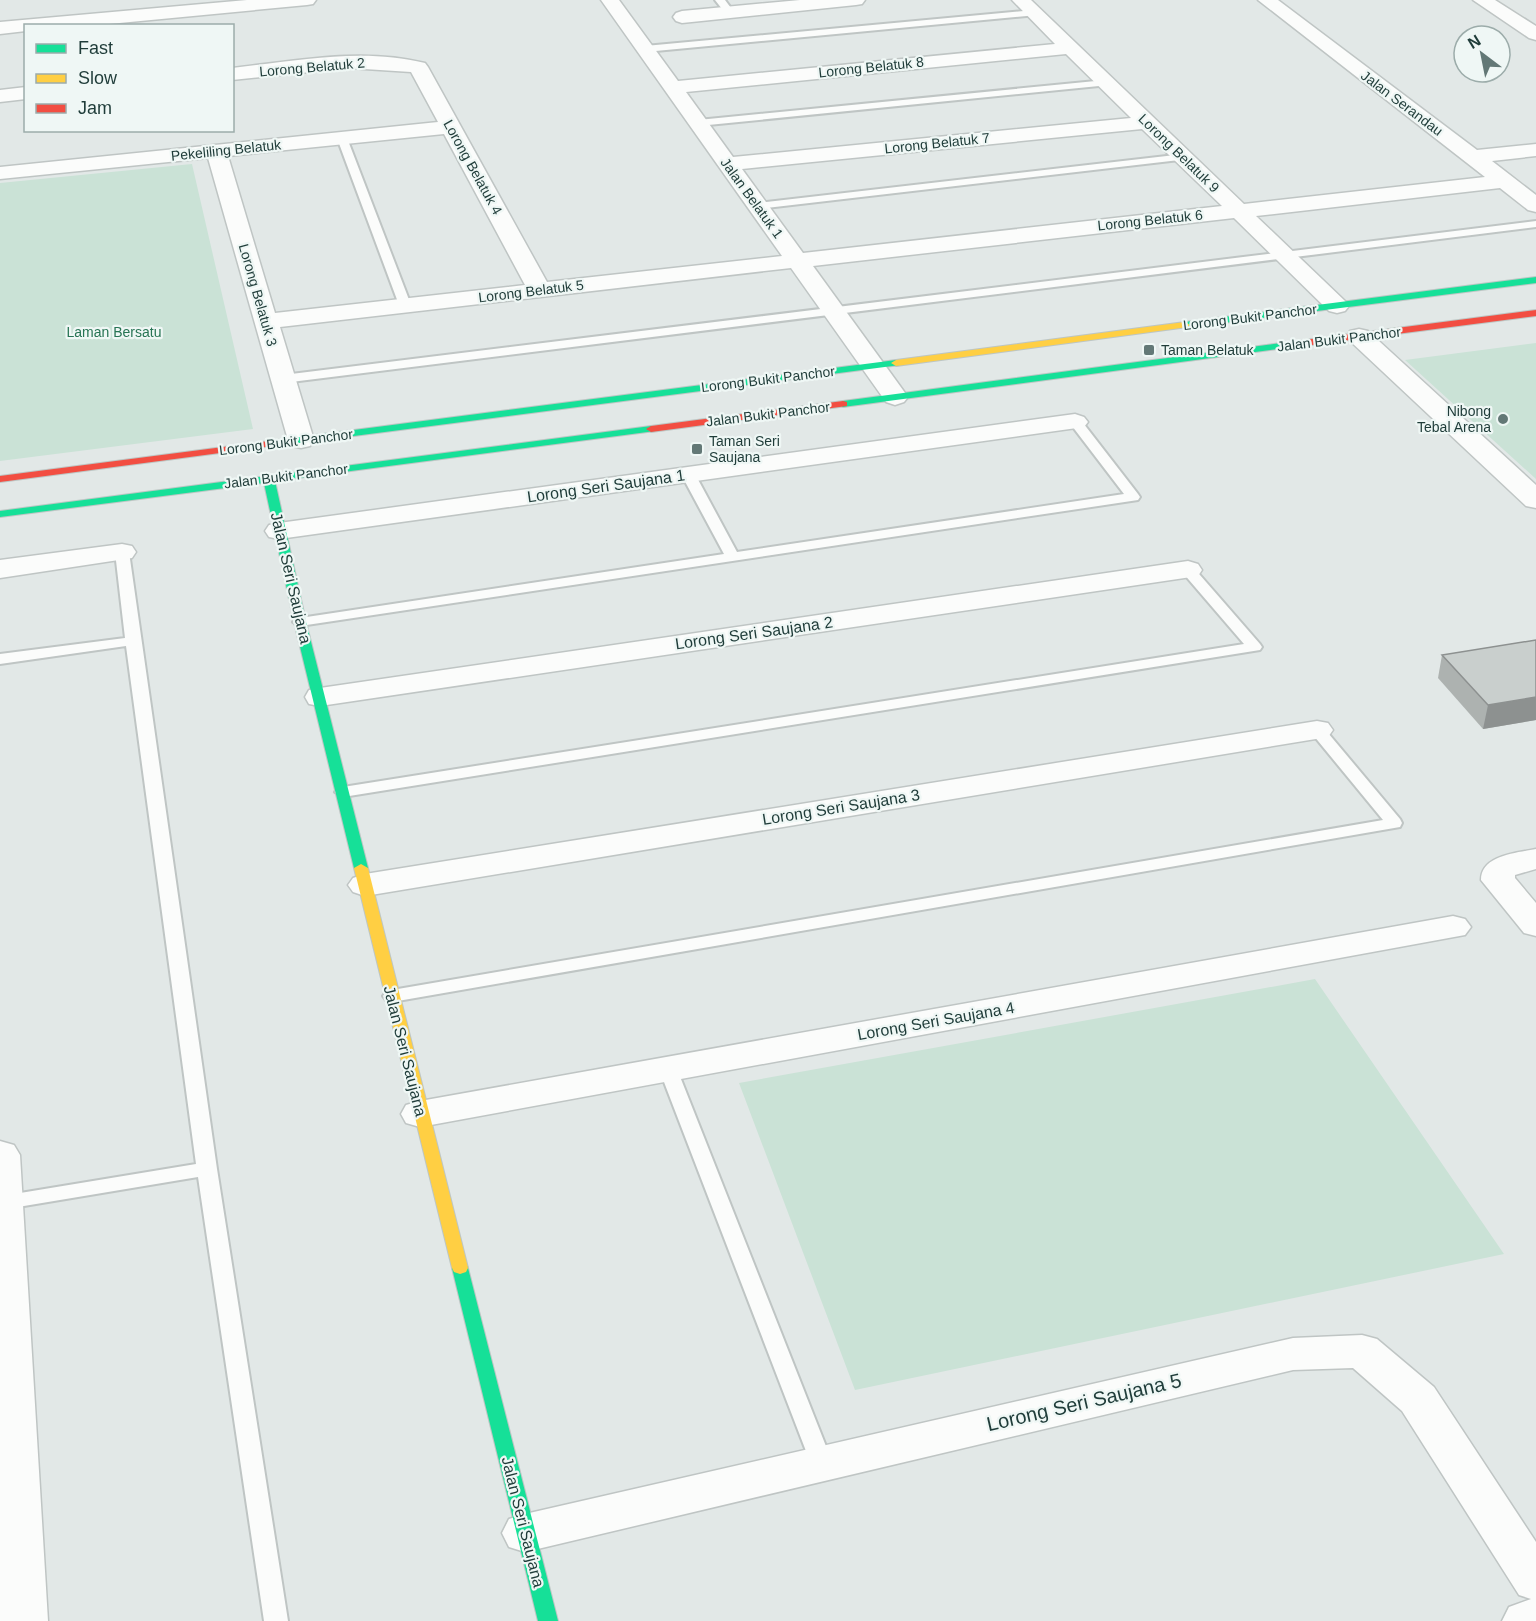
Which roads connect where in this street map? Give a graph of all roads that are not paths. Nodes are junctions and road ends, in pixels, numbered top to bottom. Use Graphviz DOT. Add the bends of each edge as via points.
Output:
graph roads {
  1 [pos="307,0"];
  2 [pos="610,0"];
  3 [pos="856,0"];
  4 [pos="1267,0"];
  5 [pos="1482,0"];
  6 [pos="815,2"];
  7 [pos="725,6"];
  8 [pos="1027,7"];
  9 [pos="682,17"];
  10 [pos="34,24"];
  11 [pos="24,25"];
  12 [pos="0,27"];
  13 [pos="1536,34"];
  14 [pos="1070,48"];
  15 [pos="645,49"];
  16 [pos="392,62"];
  17 [pos="234,74"];
  18 [pos="1106,83"];
  19 [pos="672,87"];
  20 [pos="24,93"];
  21 [pos="0,96"];
  22 [pos="1147,122"];
  23 [pos="698,123"];
  24 [pos="451,127"];
  25 [pos="342,138"];
  26 [pos="1536,150"];
  27 [pos="216,151"];
  28 [pos="1473,157"];
  29 [pos="1184,158"];
  30 [pos="728,164"];
  31 [pos="0,173"];
  32 [pos="1504,181"];
  33 [pos="1536,205"];
  34 [pos="758,206"];
  35 [pos="1238,210"];
  36 [pos="1536,224"];
  37 [pos="1284,255"];
  38 [pos="797,260"];
  39 [pos="1536,280"];
  40 [pos="540,290"];
  41 [pos="405,305"];
  42 [pos="1337,306"];
  43 [pos="833,311"];
  44 [pos="1536,313"];
  45 [pos="266,321"];
  46 [pos="1359,336"];
  47 [pos="873,366"];
  48 [pos="283,379"];
  49 [pos="895,397"];
  50 [pos="1075,422"];
  51 [pos="301,440"];
  52 [pos="688,474"];
  53 [pos="0,479"];
  54 [pos="269,479"];
  55 [pos="1536,500"];
  56 [pos="0,514"];
  57 [pos="279,531"];
  58 [pos="122,552"];
  59 [pos="732,556"];
  60 [pos="0,569"];
  61 [pos="1188,570"];
  62 [pos="300,622"];
  63 [pos="133,641"];
  64 [pos="0,659"];
  65 [pos="320,697"];
  66 [pos="1317,730"];
  67 [pos="342,792"];
  68 [pos="1526,861"];
  69 [pos="365,885"];
  70 [pos="1536,925"];
  71 [pos="1453,927"];
  72 [pos="392,996"];
  73 [pos="668,1069"];
  74 [pos="420,1114"];
  75 [pos="0,1155"];
  76 [pos="207,1170"];
  77 [pos="2,1203"];
  78 [pos="822,1464"];
  79 [pos="525,1533"];
  80 [pos="1536,1581"];
  81 [pos="1536,1618"];
  82 [pos="24,1621"];
  83 [pos="276,1621"];
  84 [pos="548,1621"];
  85 [pos="1526,1621"];
  1 -- 10 [label="street"];
  2 -- 15 [label="street, Jalan Belatuk 1"];
  3 -- 6 [label="street"];
  4 -- 28 [label="street, Jalan Serandau"];
  5 -- 13 [label="street"];
  6 -- 7 [label="street"];
  7 -- 9 [label="street"];
  8 -- 14 [label="street, Lorong Belatuk 9"];
  8 -- 15 [label="lane"];
  11 -- 12 [label="street"];
  14 -- 18 [label="street, Lorong Belatuk 9"];
  14 -- 19 [label="street, Lorong Belatuk 8"];
  15 -- 19 [label="street, Jalan Belatuk 1"];
  16 -- 17 [label="street, Lorong Belatuk 2"];
  16 -- 24 [label="street, Lorong Belatuk 4" via="418,68"];
  18 -- 22 [label="street, Lorong Belatuk 9"];
  18 -- 23 [label="lane"];
  19 -- 23 [label="street, Jalan Belatuk 1"];
  20 -- 21 [label="street"];
  22 -- 29 [label="street, Lorong Belatuk 9"];
  22 -- 30 [label="street, Lorong Belatuk 7"];
  23 -- 30 [label="street, Jalan Belatuk 1"];
  24 -- 25 [label="street, Pekeliling Belatuk"];
  24 -- 40 [label="street, Lorong Belatuk 4"];
  25 -- 27 [label="street, Pekeliling Belatuk"];
  25 -- 41 [label="lane"];
  26 -- 28 [label="street"];
  27 -- 31 [label="street, Pekeliling Belatuk"];
  27 -- 45 [label="street, Lorong Belatuk 3"];
  28 -- 32 [label="street, Jalan Serandau"];
  29 -- 34 [label="lane"];
  29 -- 35 [label="street, Lorong Belatuk 9"];
  30 -- 34 [label="street, Jalan Belatuk 1"];
  32 -- 33 [label="street, Jalan Serandau"];
  32 -- 35 [label="street, Lorong Belatuk 6"];
  34 -- 38 [label="street, Jalan Belatuk 1"];
  35 -- 37 [label="street, Lorong Belatuk 9"];
  35 -- 38 [label="street, Lorong Belatuk 6"];
  36 -- 37 [label="lane"];
  37 -- 42 [label="street, Lorong Belatuk 9"];
  37 -- 43 [label="lane"];
  38 -- 40 [label="street, Lorong Belatuk 5"];
  38 -- 43 [label="street, Jalan Belatuk 1"];
  39 -- 42 [label="street, Lorong Bukit Panchor"];
  40 -- 41 [label="street, Lorong Belatuk 5"];
  41 -- 45 [label="street, Lorong Belatuk 5"];
  42 -- 47 [label="street, Lorong Bukit Panchor"];
  43 -- 47 [label="street, Jalan Belatuk 1"];
  43 -- 48 [label="lane"];
  44 -- 46 [label="street, Jalan Bukit Panchor"];
  45 -- 48 [label="street, Lorong Belatuk 3"];
  46 -- 49 [label="street, Jalan Bukit Panchor"];
  46 -- 55 [label="street"];
  47 -- 49 [label="street, Jalan Belatuk 1"];
  47 -- 51 [label="street, Lorong Bukit Panchor"];
  48 -- 51 [label="street, Lorong Belatuk 3"];
  49 -- 54 [label="street, Jalan Bukit Panchor"];
  50 -- 52 [label="street, Lorong Seri Saujana 1"];
  50 -- 59 [label="lane" via="1133,497"];
  51 -- 53 [label="street, Lorong Bukit Panchor"];
  52 -- 57 [label="street, Lorong Seri Saujana 1"];
  52 -- 59 [label="lane"];
  54 -- 56 [label="street, Jalan Bukit Panchor"];
  54 -- 57 [label="street, Jalan Seri Saujana"];
  57 -- 62 [label="street, Jalan Seri Saujana"];
  58 -- 60 [label="street"];
  58 -- 63 [label="lane"];
  59 -- 62 [label="lane"];
  61 -- 65 [label="street, Lorong Seri Saujana 2"];
  61 -- 67 [label="lane" via="1255,647"];
  62 -- 65 [label="street, Jalan Seri Saujana"];
  63 -- 64 [label="lane"];
  63 -- 76 [label="lane"];
  65 -- 67 [label="street, Jalan Seri Saujana"];
  66 -- 69 [label="street, Lorong Seri Saujana 3"];
  66 -- 72 [label="lane" via="1394,823"];
  67 -- 69 [label="street, Jalan Seri Saujana"];
  68 -- 70 [label="street" via="1504,867 1498,880"];
  69 -- 72 [label="street, Jalan Seri Saujana"];
  71 -- 73 [label="street, Lorong Seri Saujana 4"];
  72 -- 74 [label="street, Jalan Seri Saujana"];
  73 -- 74 [label="street, Lorong Seri Saujana 4"];
  73 -- 78 [label="lane"];
  74 -- 79 [label="street, Jalan Seri Saujana"];
  75 -- 77 [label="street"];
  76 -- 77 [label="lane"];
  76 -- 83 [label="lane"];
  77 -- 82 [label="street"];
  78 -- 79 [label="street, Lorong Seri Saujana 5"];
  78 -- 80 [label="street, Lorong Seri Saujana 5" via="1293,1354 1362,1351 1418,1400"];
  79 -- 84 [label="street, Jalan Seri Saujana"];
  81 -- 85 [label="street"];
}
